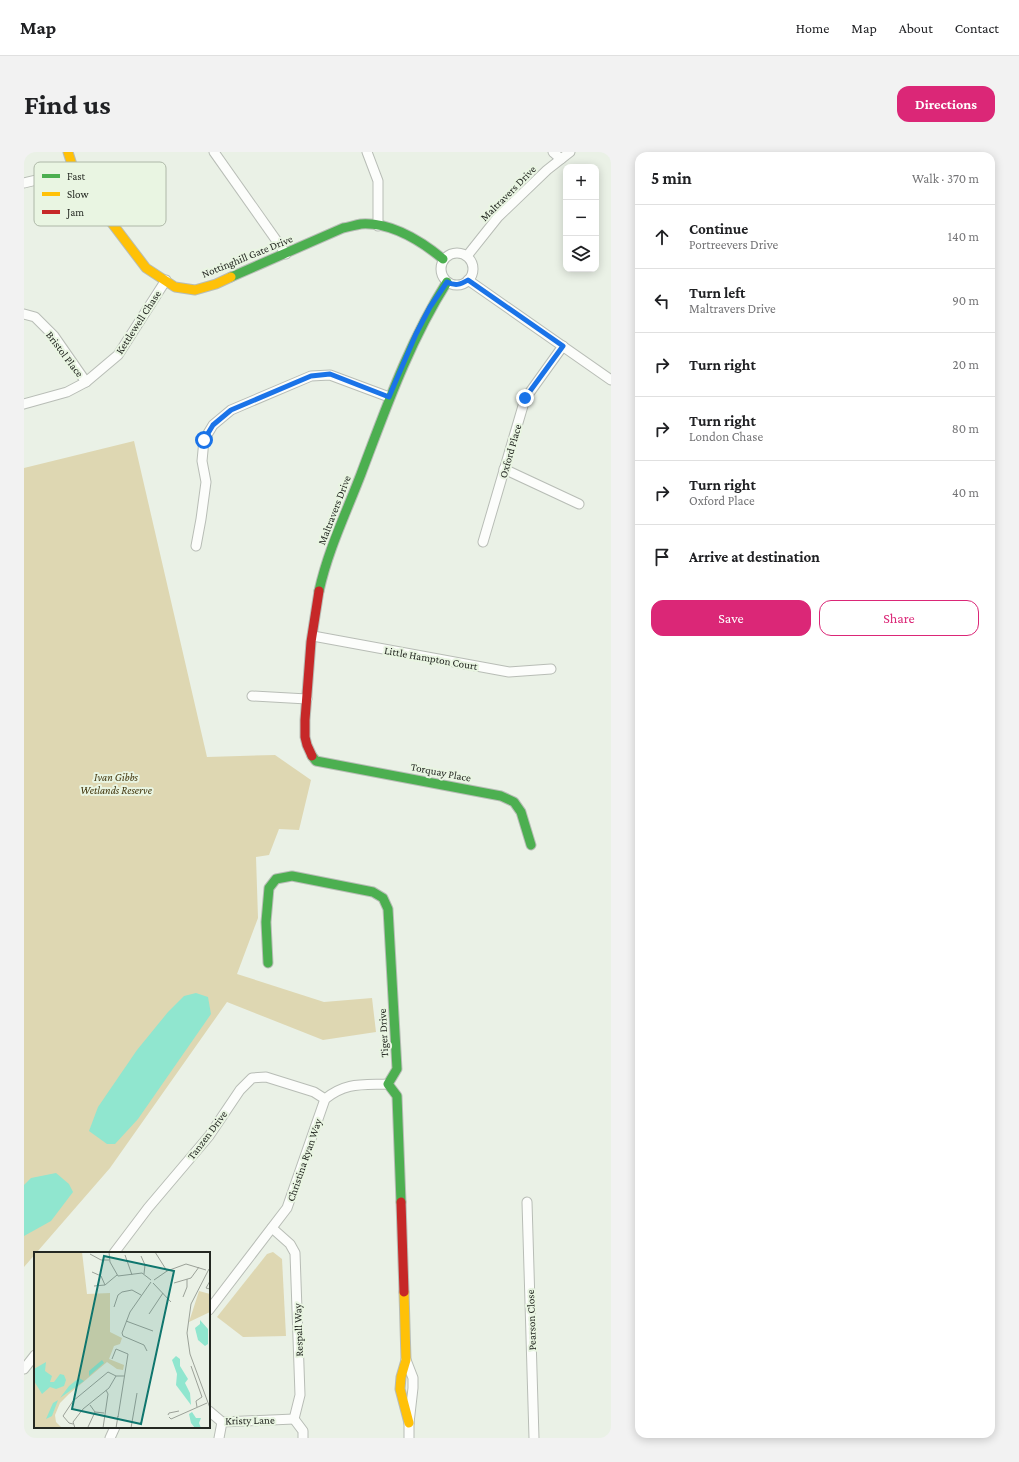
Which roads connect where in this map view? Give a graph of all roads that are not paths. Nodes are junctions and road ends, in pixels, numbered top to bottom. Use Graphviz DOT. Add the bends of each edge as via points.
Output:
graph roads {
  1 [pos="68,152"];
  2 [pos="214,152"];
  3 [pos="368,152"];
  4 [pos="553,152"];
  5 [pos="570,152"];
  6 [pos="561,159"];
  7 [pos="71,162"];
  8 [pos="34,181"];
  9 [pos="24,183"];
  10 [pos="114,226"];
  11 [pos="378,226"];
  12 [pos="286,254"];
  13 [pos="466,256"];
  14 [pos="443,259"];
  15 [pos="166,280"];
  16 [pos="468,280"];
  17 [pos="447,282"];
  18 [pos="24,314"];
  19 [pos="563,346"];
  20 [pos="611,380"];
  21 [pos="86,382"];
  22 [pos="389,397"];
  23 [pos="24,404"];
  24 [pos="504,469"];
  25 [pos="579,504"];
  26 [pos="483,542"];
  27 [pos="196,546"];
  28 [pos="312,636"];
  29 [pos="551,669"];
  30 [pos="252,696"];
  31 [pos="307,699"];
  32 [pos="316,761"];
  33 [pos="532,845"];
  34 [pos="268,963"];
  35 [pos="388,1084"];
  36 [pos="325,1099"];
  37 [pos="527,1202"];
  38 [pos="272,1228"];
  39 [pos="115,1252"];
  40 [pos="210,1309"];
  41 [pos="34,1356"];
  42 [pos="406,1360"];
  43 [pos="24,1369"];
  44 [pos="210,1412"];
  45 [pos="294,1419"];
  46 [pos="222,1422"];
  47 [pos="409,1424"];
  48 [pos="115,1428"];
  49 [pos="110,1438"];
  50 [pos="218,1438"];
  51 [pos="303,1438"];
  52 [pos="409,1438"];
  53 [pos="534,1438"];
  1 -- 7 [label="street, Nottinghill Gate Drive"];
  2 -- 12 [label="street"];
  3 -- 11 [label="street" via="378,181"];
  4 -- 6 [label="street"];
  5 -- 6 [label="street, Maltravers Drive"];
  6 -- 13 [label="street, Maltravers Drive" via="498,217"];
  8 -- 9 [label="street"];
  10 -- 15 [label="street, Nottinghill Gate Drive" via="146,268"];
  11 -- 12 [label="street, Nottinghill Gate Drive" via="362,224 343,228"];
  11 -- 14 [label="street, Nottinghill Gate Drive" via="388,227 407,235"];
  12 -- 15 [label="street, Nottinghill Gate Drive" via="216,284 195,290 175,287"];
  13 -- 14 [label="street" via="454,252"];
  13 -- 16 [label="street" via="473,267"];
  14 -- 17 [label="street" via="440,267 441,276"];
  15 -- 21 [label="street, Kettlewell Chase" via="118,355"];
  16 -- 17 [label="street" via="454,285"];
  16 -- 19 [label="street"];
  17 -- 22 [label="street, Maltravers Drive" via="416,334"];
  18 -- 21 [label="street, Bristol Place" via="35,317 54,336"];
  19 -- 20 [label="street"];
  19 -- 24 [label="street, Oxford Place" via="525,398"];
  21 -- 23 [label="street, Kettlewell Chase" via="67,392"];
  22 -- 27 [label="street" via="330,374 311,376 231,410 213,425 204,440 202,461 206,482"];
  22 -- 28 [label="street, Maltravers Drive" via="328,557"];
  24 -- 25 [label="street"];
  24 -- 26 [label="street, Oxford Place"];
  28 -- 29 [label="street, Little Hampton Court" via="509,672"];
  28 -- 31 [label="street, Maltravers Drive"];
  30 -- 31 [label="street"];
  31 -- 32 [label="street, Maltravers Drive" via="304,739"];
  32 -- 33 [label="street, Torquay Place" via="501,796 514,802 521,812"];
  34 -- 35 [label="street, Tiger Drive" via="266,922 269,888 276,879 292,876 373,892 383,898 388,909 396,1069"];
  35 -- 36 [label="street" via="348,1086"];
  35 -- 42 [label="street" via="397,1096"];
  36 -- 38 [label="street, Christina Ryan Way" via="287,1208"];
  36 -- 39 [label="street, Tanzen Drive" via="314,1092 266,1077 252,1078 240,1090 209,1136"];
  37 -- 53 [label="street, Pearson Close"];
  38 -- 40 [label="street, Christina Ryan Way"];
  38 -- 45 [label="street, Respall Way" via="290,1244 295,1253 300,1395"];
  41 -- 43 [label="street"];
  42 -- 47 [label="street" via="413,1378"];
  42 -- 47 [label="street" via="400,1389"];
  44 -- 46 [label="street, Kristy Lane"];
  45 -- 46 [label="street, Kristy Lane"];
  45 -- 51 [label="street" via="303,1431"];
  46 -- 50 [label="street"];
  47 -- 52 [label="street"];
  48 -- 49 [label="street"];
}
